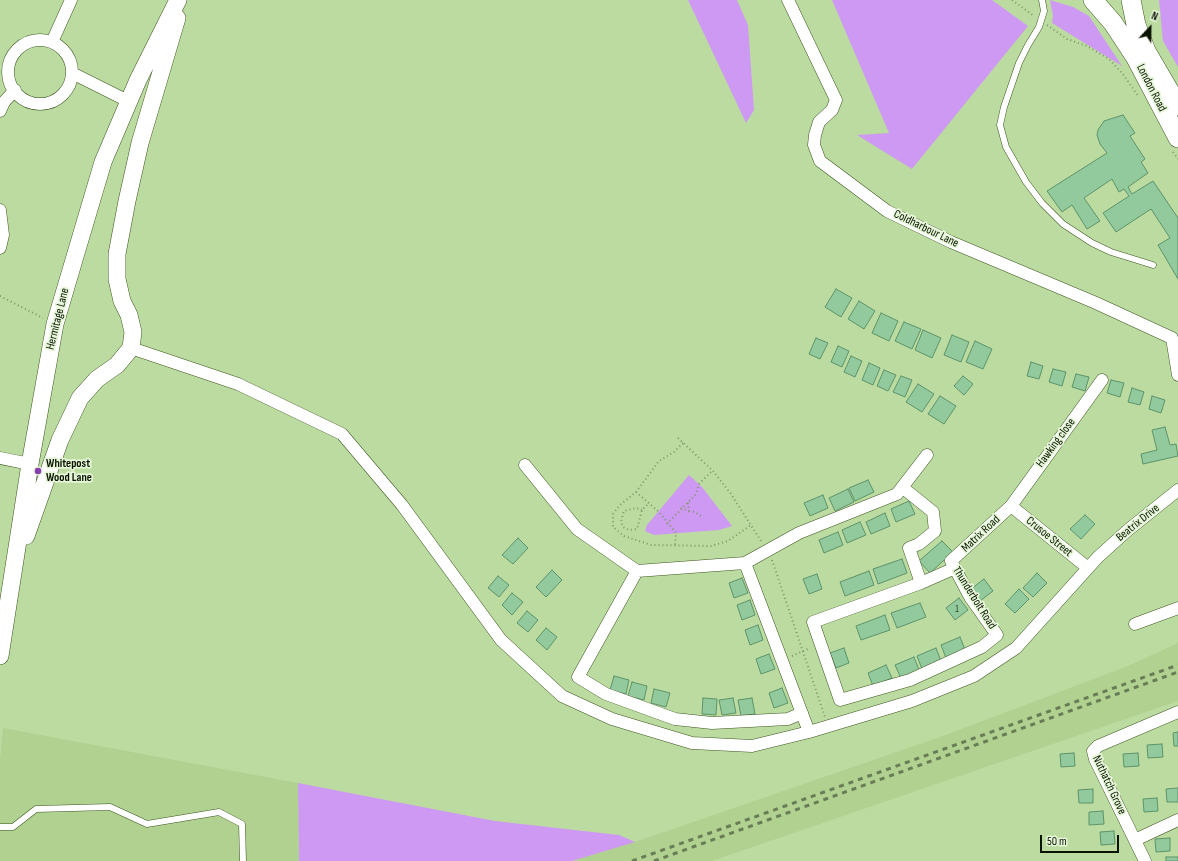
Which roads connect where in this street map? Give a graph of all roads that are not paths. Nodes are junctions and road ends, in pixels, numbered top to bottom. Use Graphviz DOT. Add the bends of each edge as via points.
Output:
graph roads {
  1 [pos="71,0"];
  2 [pos="178,0"];
  3 [pos="182,0"];
  4 [pos="788,0"];
  5 [pos="1042,0"];
  6 [pos="1093,0"];
  7 [pos="1131,0"];
  8 [pos="52,42"];
  9 [pos="72,73"];
  10 [pos="15,90"];
  11 [pos="128,102"];
  12 [pos="1178,106"];
  13 [pos="0,111"];
  14 [pos="1174,142"];
  15 [pos="0,210"];
  16 [pos="0,248"];
  17 [pos="1153,265"];
  18 [pos="131,348"];
  19 [pos="1178,375"];
  20 [pos="1102,380"];
  21 [pos="927,455"];
  22 [pos="0,458"];
  23 [pos="30,464"];
  24 [pos="525,464"];
  25 [pos="902,487"];
  26 [pos="1176,496"];
  27 [pos="1010,506"];
  28 [pos="745,562"];
  29 [pos="953,564"];
  30 [pos="1088,568"];
  31 [pos="637,571"];
  32 [pos="13,574"];
  33 [pos="921,584"];
  34 [pos="1178,608"];
  35 [pos="1135,624"];
  36 [pos="820,644"];
  37 [pos="0,656"];
  38 [pos="1178,712"];
  39 [pos="802,713"];
  40 [pos="809,732"];
  41 [pos="1178,820"];
  42 [pos="0,827"];
  43 [pos="1135,840"];
  44 [pos="243,861"];
  45 [pos="1145,861"];
  1 -- 8 [label="street"];
  2 -- 11 [label="main road, Hermitage Lane"];
  3 -- 18 [label="main road" via="140,143 117,254 117,279 133,332"];
  4 -- 19 [label="street, Coldharbour Lane" via="836,100 832,110 819,122 815,135 814,145 820,161 887,211 951,242 1172,338"];
  5 -- 17 [label="lane" via="1044,11 1041,22 1019,63 1004,107 1000,125 1006,147 1026,182 1063,224 1111,252"];
  6 -- 14 [label="main road, London Road" via="1113,23 1136,58"];
  7 -- 12 [label="main road, London Road" via="1136,25 1146,51"];
  8 -- 9 [label="street" via="67,54"];
  8 -- 10 [label="street" via="32,41 15,52 10,61 9,71 10,82"];
  9 -- 10 [label="street" via="66,91 50,102 31,102"];
  9 -- 11 [label="street"];
  10 -- 13 [label="street"];
  11 -- 23 [label="main road, Hermitage Lane" via="103,162 55,324"];
  15 -- 16 [label="street" via="3,235"];
  18 -- 32 [label="main road" via="118,365 97,379 80,398 60,440"];
  18 -- 40 [label="street, Beatrix Drive" via="238,384 342,434 402,505 501,640 562,696 612,719 692,743 752,746"];
  20 -- 27 [label="street, Hawking close"];
  21 -- 25 [label="street"];
  22 -- 23 [label="street"];
  23 -- 32 [label="main road, Hermitage Lane"];
  24 -- 31 [label="street" via="577,529"];
  25 -- 28 [label="street" via="897,494 799,533"];
  25 -- 33 [label="street" via="934,512 935,531 909,548"];
  26 -- 30 [label="street, Beatrix Drive" via="1128,530"];
  27 -- 29 [label="street, Matrix Road"];
  27 -- 30 [label="street, Crusoe Street"];
  28 -- 31 [label="street"];
  28 -- 39 [label="street"];
  29 -- 33 [label="street, Matrix Road"];
  29 -- 36 [label="street, Thunderbolt Road" via="970,597 997,635 982,647 910,680 840,700"];
  30 -- 40 [label="street, Beatrix Drive" via="1016,648 974,676 912,700"];
  31 -- 39 [label="street" via="578,677 606,694 675,719 712,723 788,719"];
  32 -- 37 [label="main road, Hermitage Lane"];
  33 -- 36 [label="street, Matrix Road" via="813,622"];
  34 -- 35 [label="street"];
  38 -- 43 [label="street, Nuthatch Grove" via="1098,746 1093,751"];
  39 -- 40 [label="street"];
  41 -- 43 [label="street"];
  42 -- 44 [label="lane" via="13,826 36,809 110,807 147,824 219,812 242,824"];
  43 -- 45 [label="street, Nuthatch Grove"];
}
